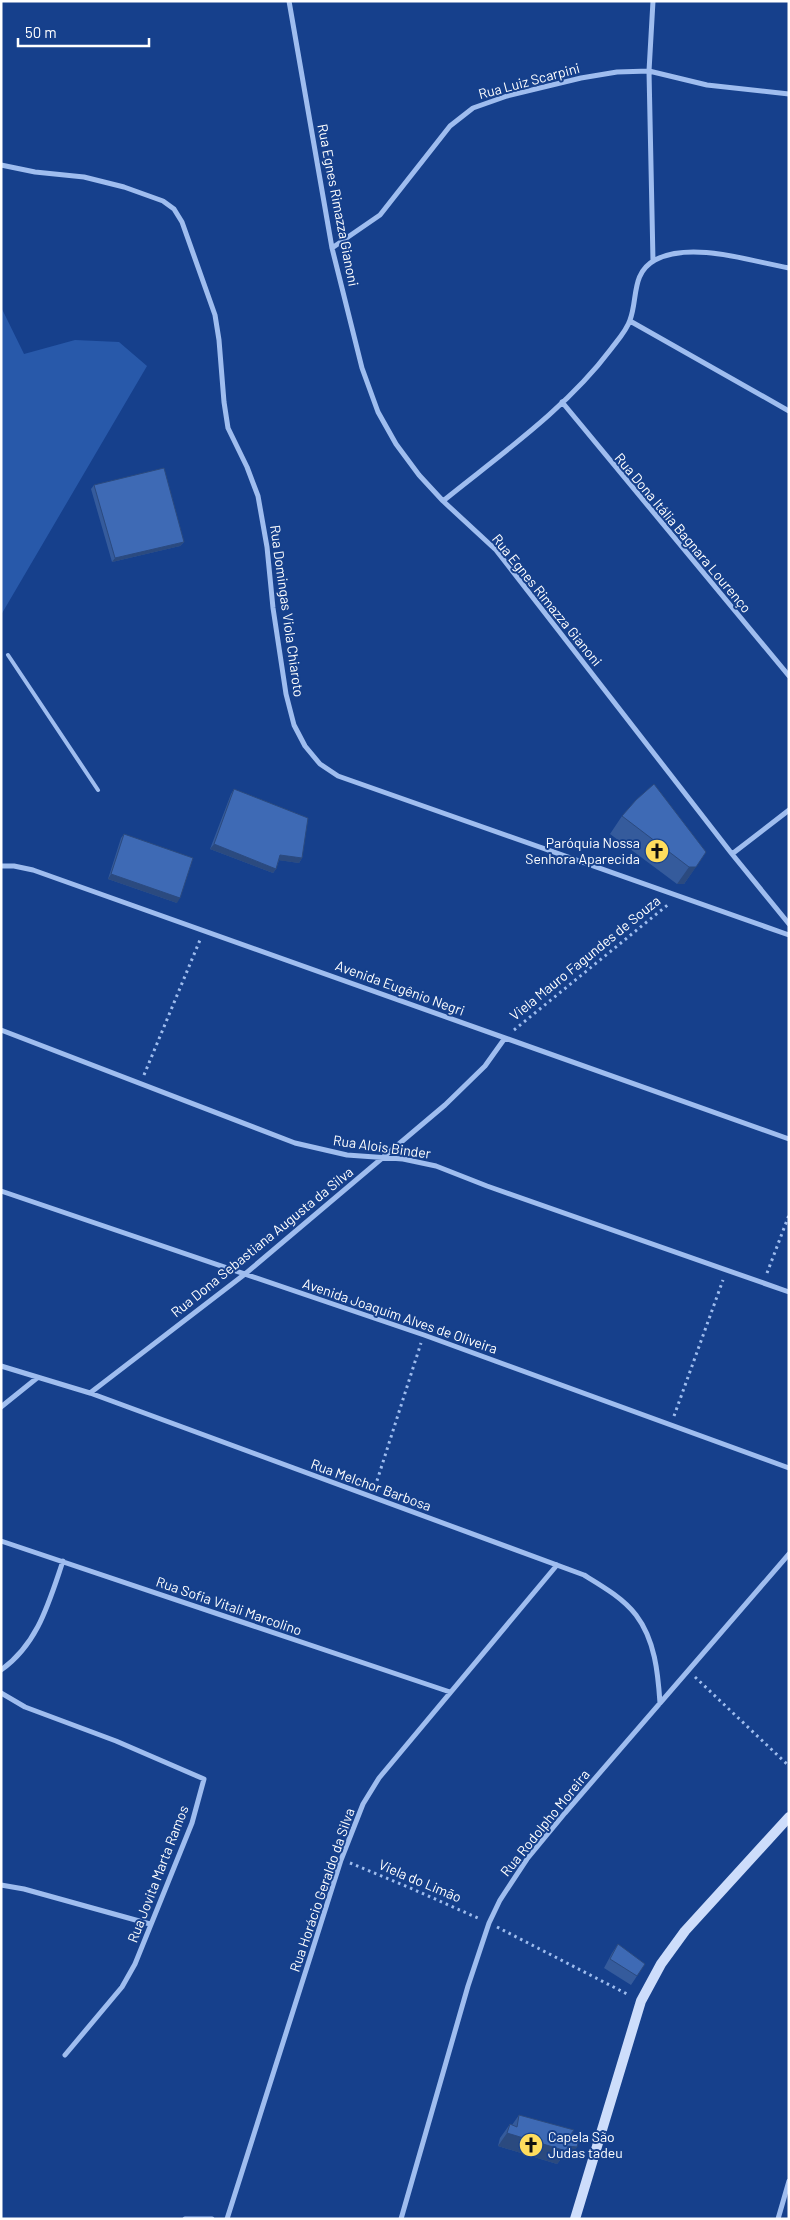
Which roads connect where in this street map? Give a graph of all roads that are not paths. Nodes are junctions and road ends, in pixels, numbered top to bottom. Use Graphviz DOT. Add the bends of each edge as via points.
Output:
graph roads {
  1 [pos="289,1"];
  2 [pos="653,1"];
  3 [pos="648,72"];
  4 [pos="789,94"];
  5 [pos="1,165"];
  6 [pos="332,248"];
  7 [pos="653,261"];
  8 [pos="789,268"];
  9 [pos="630,321"];
  10 [pos="562,402"];
  11 [pos="789,411"];
  12 [pos="443,501"];
  13 [pos="8,655"];
  14 [pos="789,676"];
  15 [pos="98,790"];
  16 [pos="789,810"];
  17 [pos="732,854"];
  18 [pos="1,866"];
  19 [pos="789,924"];
  20 [pos="789,935"];
  21 [pos="1,1030"];
  22 [pos="505,1038"];
  23 [pos="789,1139"];
  24 [pos="382,1157"];
  25 [pos="1,1191"];
  26 [pos="245,1274"];
  27 [pos="789,1292"];
  28 [pos="1,1366"];
  29 [pos="37,1378"];
  30 [pos="90,1393"];
  31 [pos="1,1407"];
  32 [pos="789,1468"];
  33 [pos="1,1541"];
  34 [pos="789,1554"];
  35 [pos="63,1561"];
  36 [pos="557,1565"];
  37 [pos="1,1670"];
  38 [pos="450,1692"];
  39 [pos="1,1693"];
  40 [pos="660,1702"];
  41 [pos="789,1817"];
  42 [pos="1,1885"];
  43 [pos="150,1924"];
  44 [pos="65,2055"];
  45 [pos="789,2181"];
  46 [pos="185,2219"];
  47 [pos="212,2219"];
  48 [pos="227,2219"];
  49 [pos="401,2219"];
  50 [pos="575,2219"];
  51 [pos="778,2219"];
  1 -- 6 [label="street, Rua Egnes Rimazza Gianoni"];
  2 -- 3 [label="street"];
  3 -- 4 [label="street, Rua Luiz Scarpini" via="707,85"];
  3 -- 6 [label="street, Rua Luiz Scarpini" via="618,72 581,78 473,108 450,126 380,215"];
  3 -- 7 [label="street"];
  5 -- 20 [label="street, Rua Domingas Viola Chiaroto" via="84,177 124,187 163,201 174,209 182,222 215,315 228,428 258,496 286,694 305,746 320,764 338,776"];
  6 -- 12 [label="street, Rua Egnes Rimazza Gianoni" via="362,368 378,412 396,444"];
  7 -- 8 [label="street" via="667,255 706,252"];
  7 -- 9 [label="street" via="636,283"];
  9 -- 10 [label="street" via="612,348"];
  9 -- 11 [label="street"];
  10 -- 12 [label="street"];
  10 -- 14 [label="street, Rua Dona Itália Bagnara Lourenço"];
  12 -- 17 [label="street, Rua Egnes Rimazza Gianoni" via="496,550"];
  13 -- 15 [label="lane"];
  16 -- 17 [label="street"];
  17 -- 19 [label="street, Rua Egnes Rimazza Gianoni"];
  18 -- 22 [label="street, Avenida Eugênio Negri" via="32,870"];
  21 -- 24 [label="street, Rua Alois Binder" via="295,1143 364,1158"];
  22 -- 23 [label="street, Avenida Eugênio Negri"];
  22 -- 24 [label="street, Rua Dona Sebastiana Augusta da Silva" via="485,1066 445,1105"];
  24 -- 26 [label="street, Rua Dona Sebastiana Augusta da Silva"];
  24 -- 27 [label="street, Rua Alois Binder" via="436,1166"];
  25 -- 26 [label="street, Avenida Joaquim Alves de Oliveira"];
  26 -- 30 [label="street, Rua Dona Sebastiana Augusta da Silva"];
  26 -- 32 [label="street, Avenida Joaquim Alves de Oliveira"];
  28 -- 29 [label="street, Rua Melchor Barbosa"];
  29 -- 30 [label="street, Rua Melchor Barbosa"];
  29 -- 31 [label="street"];
  30 -- 36 [label="street, Rua Melchor Barbosa"];
  33 -- 35 [label="street, Rua Sofia Vitali Marcolino"];
  34 -- 40 [label="street, Rua Rodolpho Moreira"];
  35 -- 37 [label="street" via="44,1619 31,1640"];
  35 -- 38 [label="street, Rua Sofia Vitali Marcolino"];
  36 -- 38 [label="street, Rua Horácio Geraldo da Silva"];
  36 -- 40 [label="street, Rua Melchor Barbosa" via="606,1589 636,1614 657,1663"];
  38 -- 48 [label="street, Rua Horácio Geraldo da Silva" via="379,1778 363,1804 341,1860"];
  39 -- 43 [label="street, Rua Jovita Marta Ramos" via="25,1707 204,1779 192,1823"];
  40 -- 49 [label="street, Rua Rodolpho Moreira" via="527,1859 500,1900 468,1986"];
  41 -- 50 [label="street" via="685,1931 661,1964 641,2001"];
  42 -- 43 [label="street"];
  43 -- 44 [label="street, Rua Jovita Marta Ramos" via="135,1964 122,1987"];
  45 -- 51 [label="street"];
  46 -- 47 [label="street"];
}
